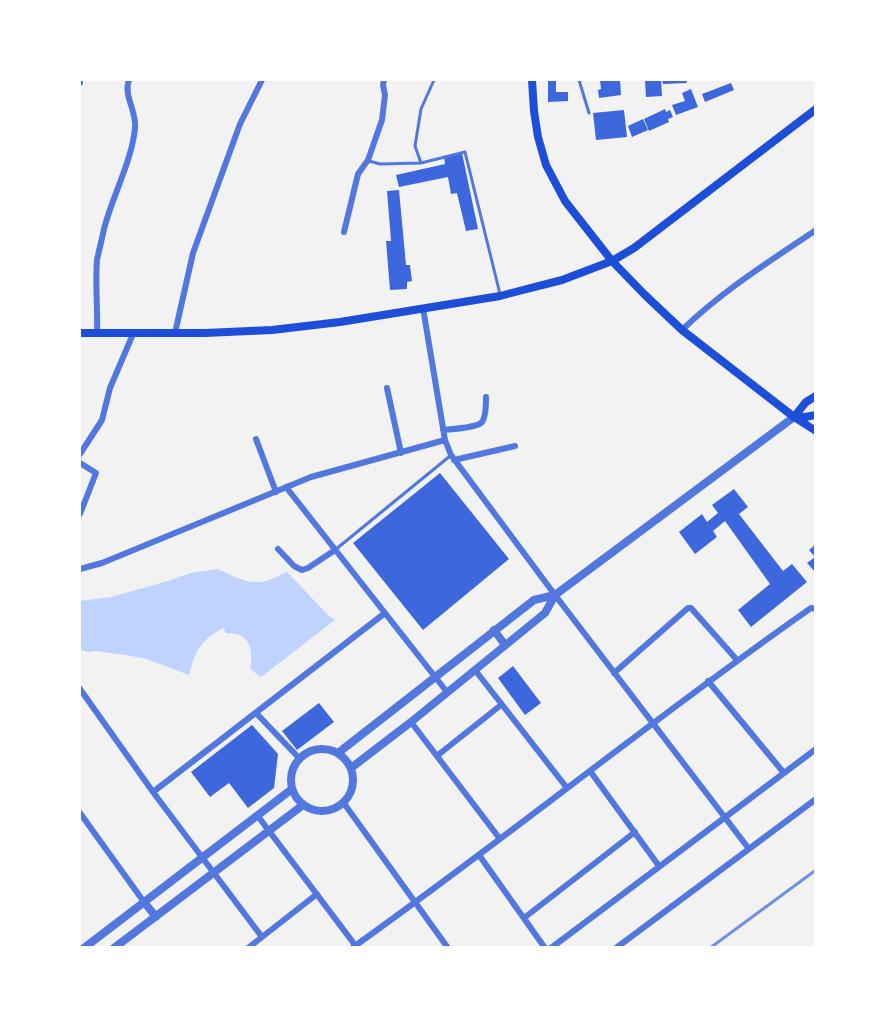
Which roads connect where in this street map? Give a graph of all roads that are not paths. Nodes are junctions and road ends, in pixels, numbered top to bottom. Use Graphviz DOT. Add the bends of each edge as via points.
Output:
graph roads {
  1 [pos="129,80"];
  2 [pos="262,80"];
  3 [pos="384,80"];
  4 [pos="434,80"];
  5 [pos="532,80"];
  6 [pos="579,80"];
  7 [pos="816,109"];
  8 [pos="589,112"];
  9 [pos="368,160"];
  10 [pos="421,163"];
  11 [pos="816,230"];
  12 [pos="344,232"];
  13 [pos="612,261"];
  14 [pos="500,296"];
  15 [pos="423,308"];
  16 [pos="682,330"];
  17 [pos="80,333"];
  18 [pos="175,333"];
  19 [pos="97,334"];
  20 [pos="133,334"];
  21 [pos="387,388"];
  22 [pos="816,396"];
  23 [pos="486,397"];
  24 [pos="816,415"];
  25 [pos="794,417"];
  26 [pos="443,430"];
  27 [pos="816,431"];
  28 [pos="256,439"];
  29 [pos="445,440"];
  30 [pos="82,446"];
  31 [pos="515,446"];
  32 [pos="401,453"];
  33 [pos="80,454"];
  34 [pos="453,458"];
  35 [pos="80,463"];
  36 [pos="286,487"];
  37 [pos="276,492"];
  38 [pos="80,514"];
  39 [pos="278,549"];
  40 [pos="335,550"];
  41 [pos="80,569"];
  42 [pos="555,595"];
  43 [pos="816,609"];
  44 [pos="385,613"];
  45 [pos="494,630"];
  46 [pos="505,645"];
  47 [pos="737,660"];
  48 [pos="475,670"];
  49 [pos="614,673"];
  50 [pos="435,677"];
  51 [pos="708,681"];
  52 [pos="80,689"];
  53 [pos="447,692"];
  54 [pos="501,705"];
  55 [pos="256,713"];
  56 [pos="411,722"];
  57 [pos="653,723"];
  58 [pos="816,749"];
  59 [pos="338,753"];
  60 [pos="438,755"];
  61 [pos="299,758"];
  62 [pos="351,768"];
  63 [pos="590,771"];
  64 [pos="784,773"];
  65 [pos="567,788"];
  66 [pos="292,789"];
  67 [pos="153,792"];
  68 [pos="816,799"];
  69 [pos="344,802"];
  70 [pos="303,805"];
  71 [pos="80,813"];
  72 [pos="257,815"];
  73 [pos="725,817"];
  74 [pos="269,830"];
  75 [pos="635,832"];
  76 [pos="500,839"];
  77 [pos="749,849"];
  78 [pos="478,855"];
  79 [pos="203,857"];
  80 [pos="659,866"];
  81 [pos="214,872"];
  82 [pos="317,894"];
  83 [pos="144,902"];
  84 [pos="415,903"];
  85 [pos="156,917"];
  86 [pos="524,918"];
  87 [pos="262,937"];
  88 [pos="80,942"];
  89 [pos="354,946"];
  90 [pos="84,948"];
  91 [pos="114,948"];
  92 [pos="248,948"];
  93 [pos="448,948"];
  94 [pos="545,948"];
  95 [pos="551,948"];
  96 [pos="616,948"];
  1 -- 19 [label="street" via="127,92 135,130 98,260"];
  2 -- 18 [label="street" via="240,124 192,253"];
  3 -- 9 [label="street" via="382,120"];
  4 -- 10 [label="lane" via="421,109 415,146"];
  5 -- 13 [label="main road" via="538,137 546,165 565,201"];
  6 -- 8 [label="lane"];
  7 -- 13 [label="main road"];
  9 -- 10 [label="lane" via="380,164"];
  9 -- 12 [label="street" via="358,174"];
  10 -- 14 [label="lane" via="465,152"];
  11 -- 16 [label="street" via="720,296"];
  13 -- 14 [label="main road" via="562,280"];
  13 -- 16 [label="main road"];
  14 -- 15 [label="main road"];
  15 -- 18 [label="main road" via="272,330"];
  15 -- 26 [label="street"];
  16 -- 25 [label="main road"];
  17 -- 19 [label="main road"];
  18 -- 20 [label="main road"];
  19 -- 20 [label="main road"];
  20 -- 30 [label="street" via="110,388 102,420"];
  21 -- 32 [label="street"];
  22 -- 25 [label="main road"];
  23 -- 26 [label="street" via="481,423"];
  24 -- 25 [label="main road"];
  25 -- 27 [label="main road"];
  25 -- 42 [label="street"];
  26 -- 29 [label="street"];
  28 -- 37 [label="street"];
  29 -- 32 [label="street"];
  29 -- 34 [label="street"];
  30 -- 33 [label="street"];
  31 -- 34 [label="street"];
  32 -- 36 [label="street"];
  34 -- 40 [label="lane"];
  34 -- 42 [label="street"];
  35 -- 38 [label="street" via="96,473"];
  36 -- 37 [label="street"];
  36 -- 40 [label="street"];
  37 -- 41 [label="street"];
  39 -- 40 [label="street" via="302,570"];
  40 -- 44 [label="street"];
  42 -- 45 [label="street" via="534,600"];
  42 -- 46 [label="street" via="545,613"];
  42 -- 49 [label="street"];
  43 -- 47 [label="street" via="811,608"];
  44 -- 50 [label="street"];
  44 -- 55 [label="street"];
  45 -- 46 [label="street"];
  45 -- 50 [label="street"];
  46 -- 48 [label="street"];
  47 -- 49 [label="street" via="688,608"];
  47 -- 51 [label="street"];
  48 -- 53 [label="street"];
  48 -- 54 [label="street"];
  49 -- 57 [label="street"];
  50 -- 53 [label="street"];
  50 -- 59 [label="street"];
  51 -- 57 [label="street"];
  51 -- 64 [label="street"];
  52 -- 67 [label="street"];
  53 -- 56 [label="street"];
  54 -- 60 [label="street"];
  54 -- 65 [label="street"];
  55 -- 61 [label="street"];
  55 -- 67 [label="street"];
  56 -- 60 [label="street"];
  56 -- 62 [label="street"];
  57 -- 63 [label="street"];
  57 -- 73 [label="street"];
  58 -- 64 [label="street"];
  59 -- 61 [label="street" via="318,748"];
  59 -- 62 [label="street"];
  60 -- 76 [label="street"];
  61 -- 66 [label="street" via="291,772"];
  62 -- 69 [label="street" via="352,786"];
  63 -- 65 [label="street"];
  63 -- 75 [label="street"];
  64 -- 73 [label="street"];
  65 -- 76 [label="street"];
  66 -- 70 [label="street"];
  66 -- 72 [label="street"];
  67 -- 79 [label="street"];
  68 -- 77 [label="street"];
  69 -- 70 [label="street" via="328,811"];
  69 -- 84 [label="street"];
  70 -- 74 [label="street"];
  71 -- 83 [label="street"];
  72 -- 74 [label="street"];
  72 -- 79 [label="street"];
  73 -- 77 [label="street"];
  73 -- 80 [label="street"];
  74 -- 81 [label="street"];
  74 -- 82 [label="street"];
  75 -- 80 [label="street"];
  75 -- 86 [label="street"];
  76 -- 78 [label="street"];
  77 -- 96 [label="street"];
  78 -- 84 [label="street"];
  78 -- 86 [label="street"];
  79 -- 81 [label="street"];
  79 -- 83 [label="street"];
  80 -- 95 [label="street"];
  81 -- 85 [label="street"];
  81 -- 87 [label="street"];
  82 -- 87 [label="street"];
  82 -- 89 [label="street"];
  83 -- 85 [label="street"];
  83 -- 90 [label="street"];
  84 -- 89 [label="street"];
  84 -- 93 [label="street"];
  85 -- 91 [label="street"];
  86 -- 94 [label="street"];
  87 -- 92 [label="street"];
  88 -- 90 [label="street"];
}
